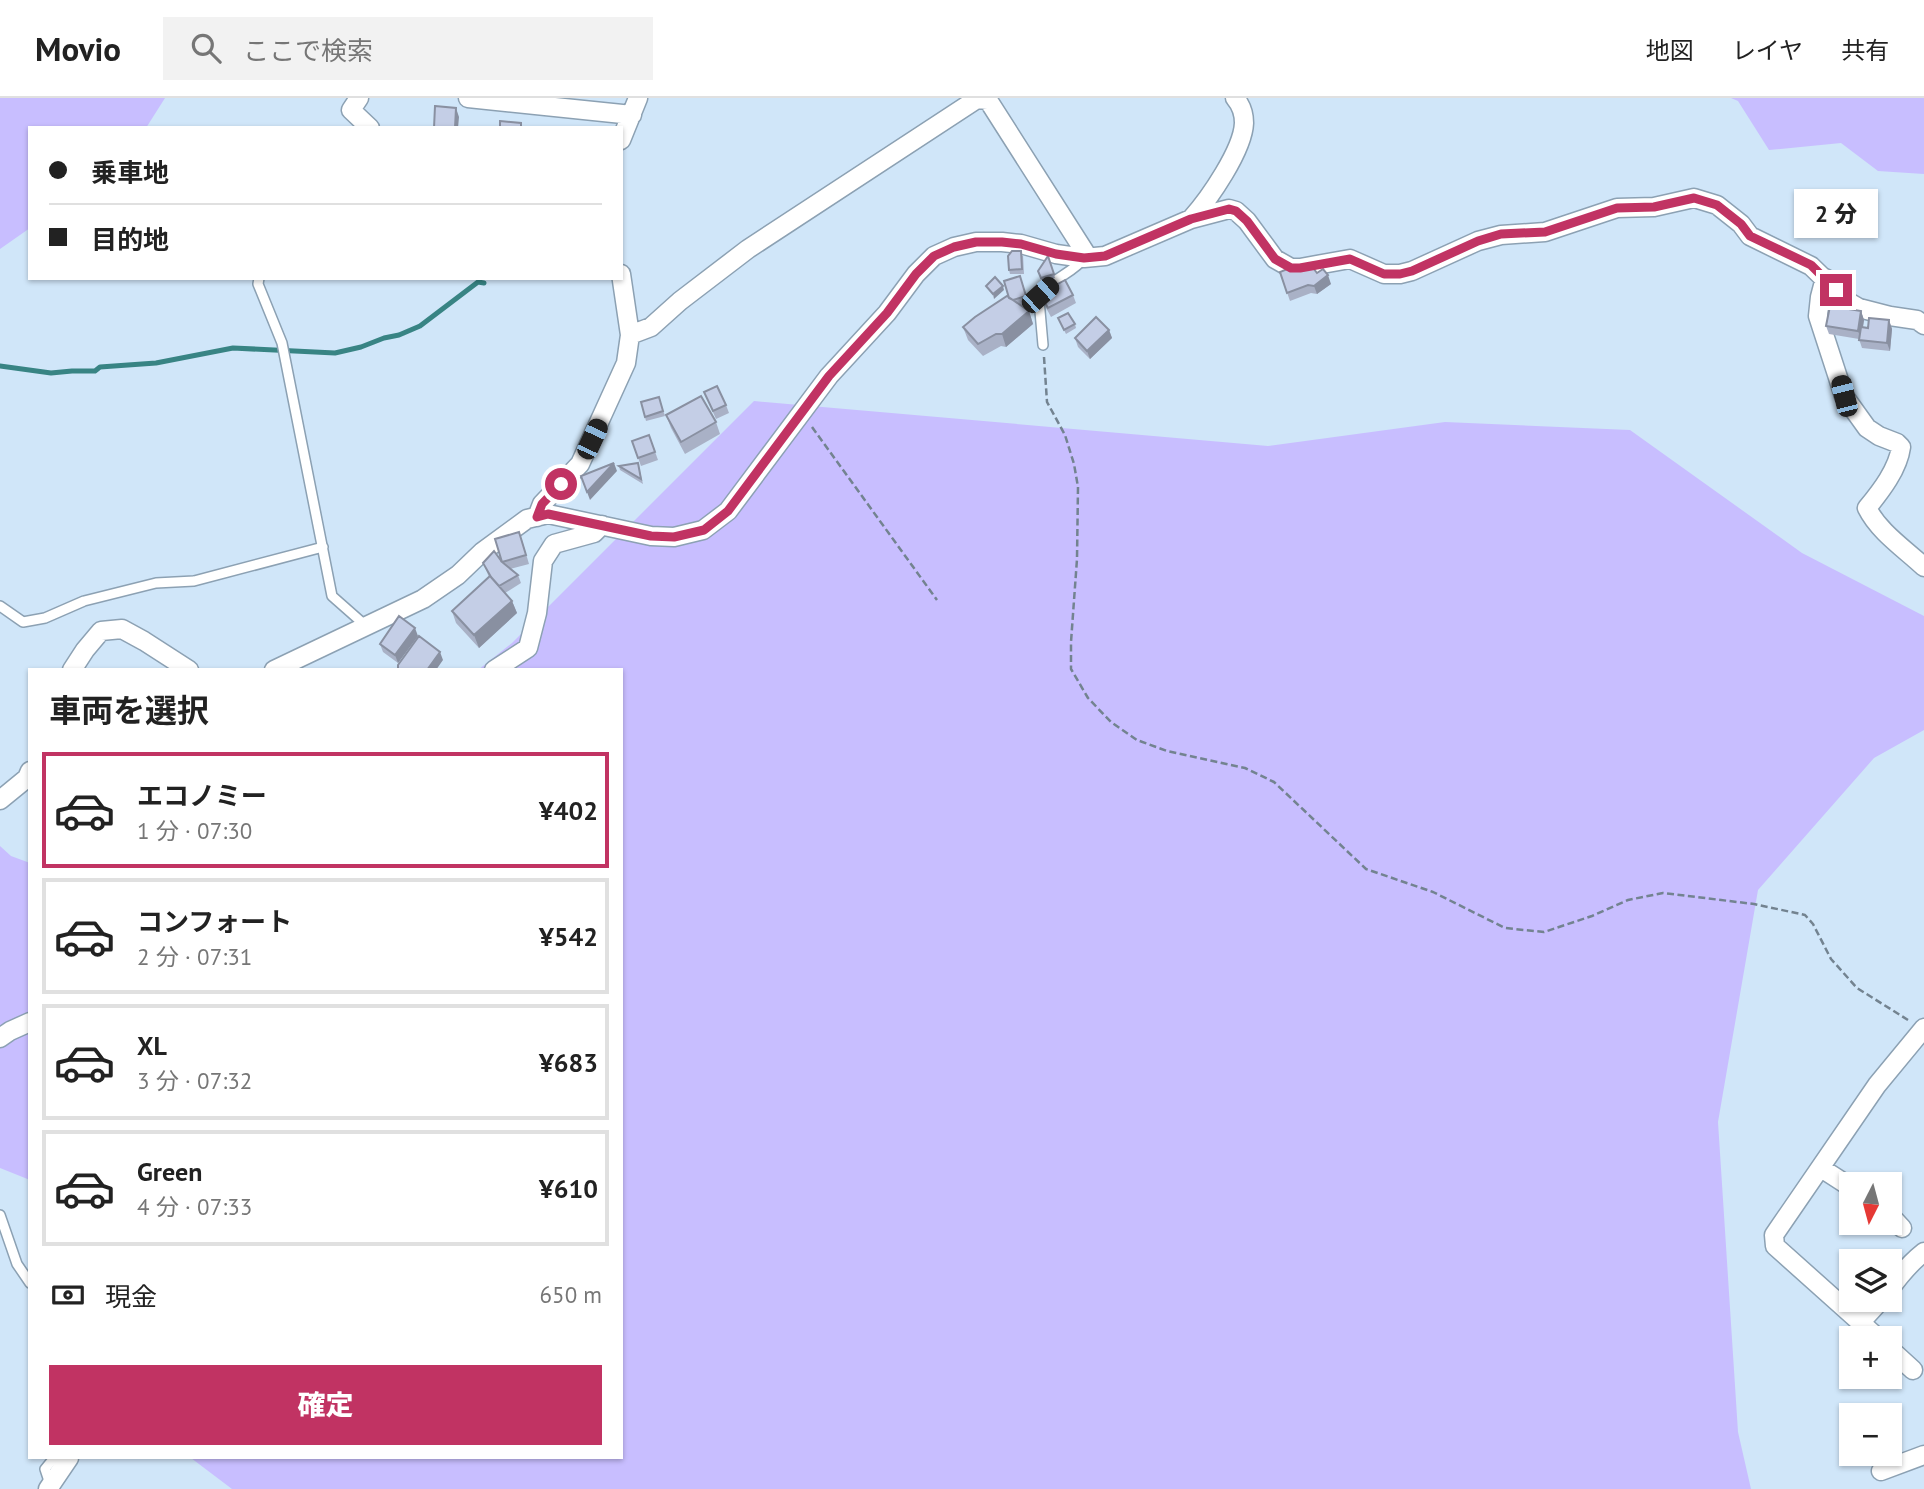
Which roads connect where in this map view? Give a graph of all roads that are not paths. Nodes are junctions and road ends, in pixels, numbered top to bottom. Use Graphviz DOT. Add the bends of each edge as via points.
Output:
graph roads {
  1 [pos="359,98"];
  2 [pos="468,98"];
  3 [pos="1235,98"];
  4 [pos="635,106"];
  5 [pos="368,126"];
  6 [pos="623,135"];
  7 [pos="1191,219"];
  8 [pos="1086,258"];
  9 [pos="1825,278"];
  10 [pos="259,280"];
  11 [pos="622,280"];
  12 [pos="1924,325"];
  13 [pos="630,335"];
  14 [pos="1043,345"];
  15 [pos="537,517"];
  16 [pos="602,525"];
  17 [pos="323,547"];
  18 [pos="1923,565"];
  19 [pos="0,606"];
  20 [pos="366,626"];
  21 [pos="73,668"];
  22 [pos="187,668"];
  23 [pos="278,668"];
  24 [pos="497,668"];
  25 [pos="28,776"];
  26 [pos="0,800"];
  27 [pos="28,1023"];
  28 [pos="1924,1028"];
  29 [pos="0,1038"];
  30 [pos="1821,1168"];
  31 [pos="1839,1180"];
  32 [pos="0,1215"];
  33 [pos="1924,1253"];
  34 [pos="1902,1272"];
  35 [pos="28,1280"];
  36 [pos="1870,1312"];
  37 [pos="1861,1322"];
  38 [pos="1865,1326"];
  39 [pos="1902,1360"];
  40 [pos="1913,1370"];
  41 [pos="1924,1455"];
  42 [pos="53,1459"];
  43 [pos="68,1459"];
  44 [pos="1881,1471"];
  45 [pos="49,1487"];
  1 -- 5 [label="street" via="351,110"];
  2 -- 4 [label="street"];
  3 -- 7 [label="street" via="1244,120 1241,136 1213,191"];
  4 -- 6 [label="street"];
  7 -- 8 [label="street" via="1105,256"];
  7 -- 9 [label="street" via="1236,211 1275,259 1291,268 1350,259 1392,275 1501,234 1545,232 1617,208 1654,207 1694,198 1717,205 1750,236 1811,265"];
  8 -- 13 [label="street" via="988,100 977,99 748,249 651,327"];
  8 -- 14 [label="lane" via="1040,295"];
  8 -- 16 [label="street" via="1002,242 976,242 934,256 829,376 728,511 704,530 674,537"];
  9 -- 12 [label="street" via="1859,308"];
  9 -- 18 [label="street" via="1818,316 1844,396 1867,428 1901,447 1899,459 1867,508"];
  10 -- 17 [label="lane" via="282,344"];
  11 -- 13 [label="street"];
  13 -- 15 [label="street" via="626,363 580,464 542,504"];
  15 -- 16 [label="street" via="548,514"];
  15 -- 20 [label="street" via="527,519 423,599"];
  16 -- 24 [label="street" via="594,533 554,544 543,561 528,648"];
  17 -- 19 [label="lane" via="194,581 156,583 84,601 45,618 23,622"];
  17 -- 20 [label="lane" via="332,596"];
  20 -- 23 [label="street"];
  21 -- 22 [label="street" via="101,631 122,629"];
  25 -- 26 [label="street"];
  27 -- 29 [label="street"];
  28 -- 30 [label="street" via="1877,1084"];
  30 -- 31 [label="street"];
  30 -- 37 [label="street" via="1775,1231 1773,1241"];
  32 -- 35 [label="lane" via="17,1264"];
  33 -- 34 [label="street"];
  36 -- 37 [label="street"];
  37 -- 38 [label="street"];
  39 -- 40 [label="street"];
  41 -- 44 [label="street"];
  42 -- 45 [label="lane" via="45,1469"];
  43 -- 45 [label="street"];
}
